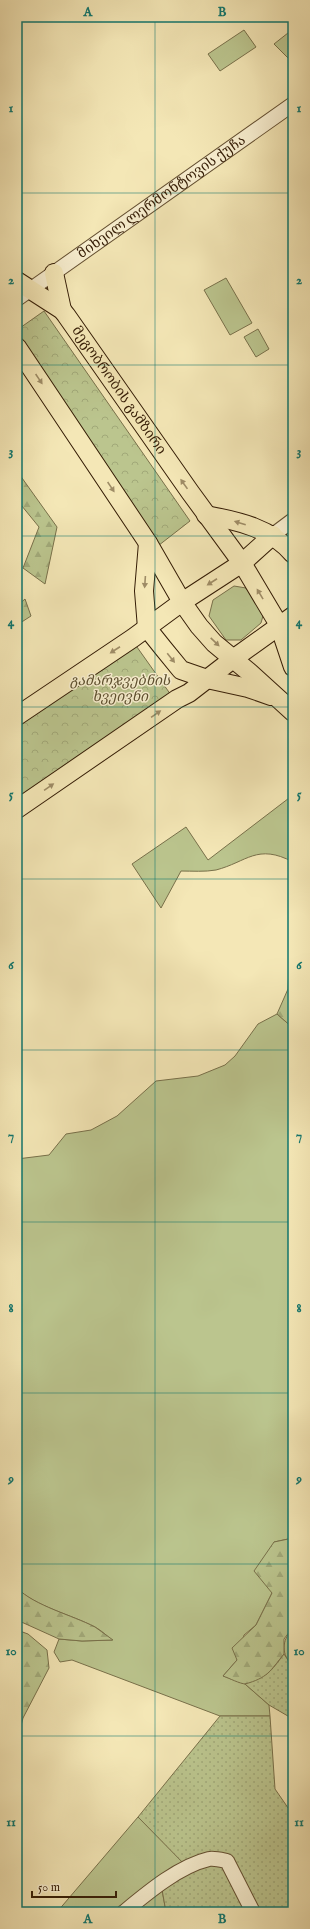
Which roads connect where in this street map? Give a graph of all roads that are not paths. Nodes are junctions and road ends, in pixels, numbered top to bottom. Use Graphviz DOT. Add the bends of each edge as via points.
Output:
graph roads {
  1 [pos="293,104"];
  2 [pos="54,273"];
  3 [pos="21,290"];
  4 [pos="62,310"];
  5 [pos="17,347"];
  6 [pos="206,515"];
  7 [pos="293,520"];
  8 [pos="273,535"];
  9 [pos="148,543"];
  10 [pos="293,554"];
  11 [pos="242,563"];
  12 [pos="182,602"];
  13 [pos="286,621"];
  14 [pos="147,628"];
  15 [pos="233,659"];
  16 [pos="293,667"];
  17 [pos="207,679"];
  18 [pos="288,707"];
  19 [pos="17,716"];
  20 [pos="17,809"];
  21 [pos="124,1912"];
  22 [pos="253,1912"];
  1 -- 2 [label="street, მიხეილ ლერმონტოვის ქუჩა"];
  2 -- 3 [label="street, მიხეილ ლერმონტოვის ქუჩა"];
  2 -- 4 [label="main road"];
  3 -- 4 [label="main road, მეგობრობის გამზირი"];
  6 -- 4 [label="main road, მეგობრობის გამზირი, one-way"];
  5 -- 9 [label="main road, one-way"];
  8 -- 6 [label="main road, one-way" via="240,523"];
  6 -- 11 [label="main road, მეგობრობის გამზირი"];
  7 -- 8 [label="street"];
  8 -- 10 [label="main road"];
  8 -- 11 [label="main road"];
  9 -- 12 [label="main road"];
  9 -- 14 [label="main road, one-way" via="144,592"];
  11 -- 12 [label="main road, one-way"];
  13 -- 11 [label="main road, მეგობრობის გამზირი, one-way"];
  12 -- 14 [label="main road"];
  12 -- 15 [label="main road, one-way" via="199,626"];
  13 -- 15 [label="main road"];
  13 -- 16 [label="main road, მეგობრობის გამზირი"];
  14 -- 17 [label="main road, one-way" via="181,670"];
  14 -- 19 [label="main road, one-way"];
  15 -- 17 [label="main road"];
  15 -- 18 [label="main road"];
  17 -- 18 [label="main road" via="248,688"];
  20 -- 17 [label="main road, one-way"];
  21 -- 22 [label="street" via="188,1867 210,1859 227,1861"];
}
